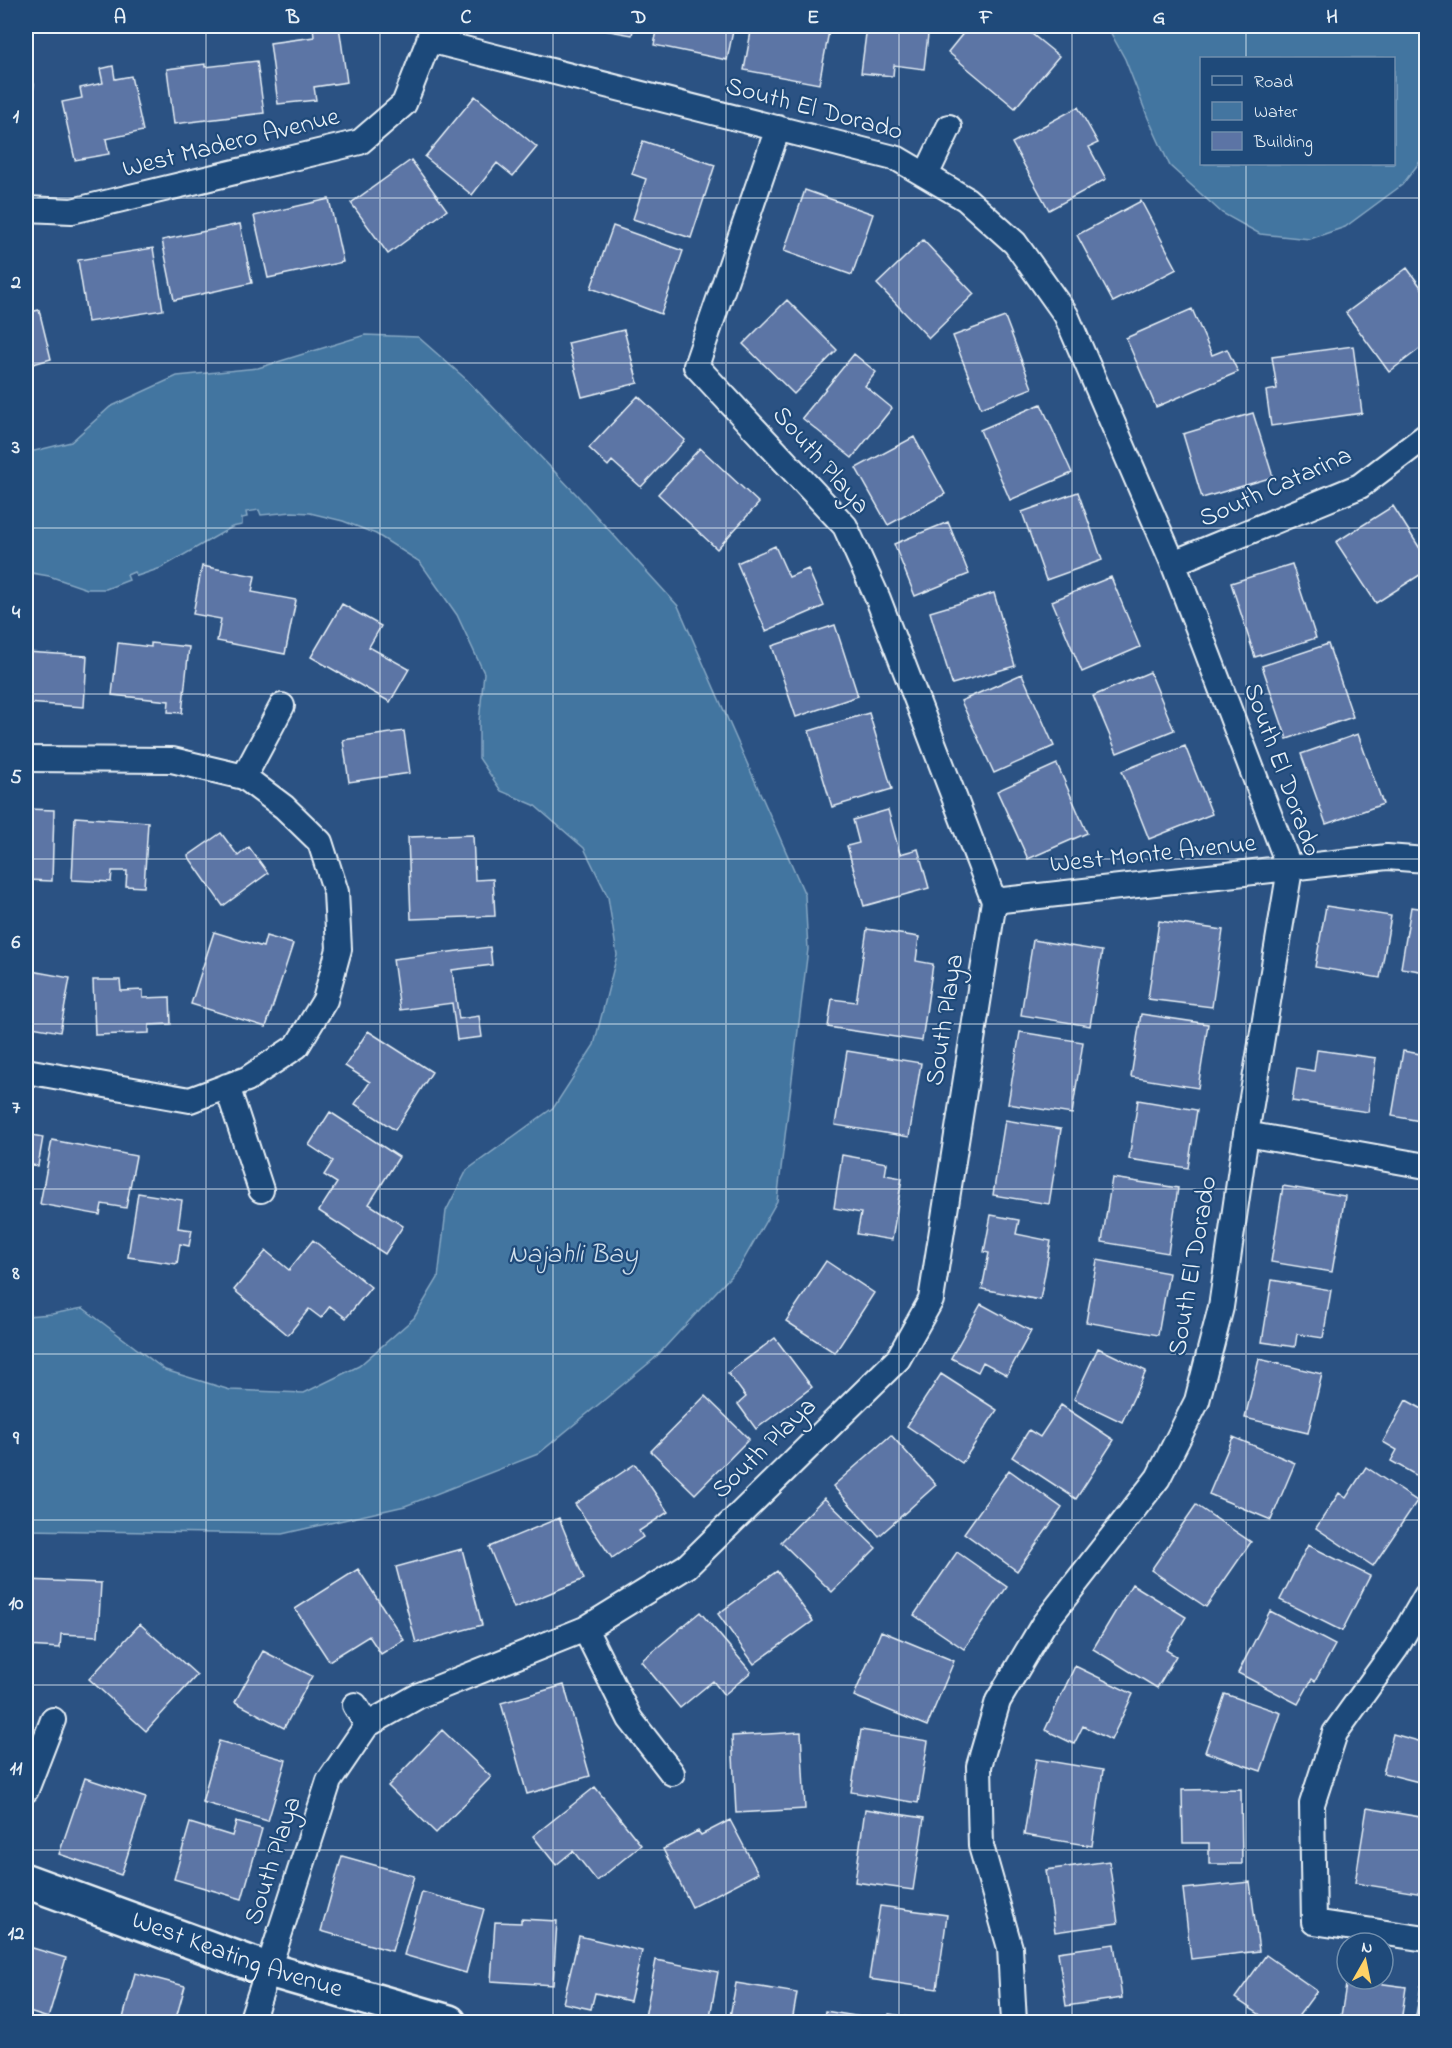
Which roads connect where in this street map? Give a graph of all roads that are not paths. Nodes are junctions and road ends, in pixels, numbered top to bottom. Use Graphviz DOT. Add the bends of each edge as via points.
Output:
graph roads {
  1 [pos="431,33"];
  2 [pos="949,127"];
  3 [pos="778,128"];
  4 [pos="926,175"];
  5 [pos="26,209"];
  6 [pos="1424,443"];
  7 [pos="1173,563"];
  8 [pos="282,706"];
  9 [pos="26,759"];
  10 [pos="244,777"];
  11 [pos="1426,860"];
  12 [pos="1290,869"];
  13 [pos="994,902"];
  14 [pos="26,1071"];
  15 [pos="227,1086"];
  16 [pos="1246,1134"];
  17 [pos="1426,1166"];
  18 [pos="261,1190"];
  19 [pos="1426,1596"];
  20 [pos="585,1629"];
  21 [pos="53,1720"];
  22 [pos="672,1773"];
  23 [pos="26,1790"];
  24 [pos="26,1881"];
  25 [pos="1426,1939"];
  26 [pos="269,1970"];
  27 [pos="251,2022"];
  28 [pos="448,2022"];
  29 [pos="1014,2022"];
  1 -- 3 [label="street, South El Dorado"];
  1 -- 5 [label="street, West Madero Avenue" via="404,104 360,142 72,211"];
  2 -- 4 [label="street"];
  3 -- 4 [label="street, South El Dorado" via="898,159"];
  3 -- 13 [label="street, South Playa" via="696,366 845,526 879,599"];
  4 -- 7 [label="street, South El Dorado" via="966,199 1015,243 1066,315"];
  6 -- 7 [label="street, South Catarina" via="1360,486"];
  7 -- 12 [label="street, South El Dorado"];
  8 -- 10 [label="street"];
  9 -- 10 [label="street" via="172,760"];
  10 -- 15 [label="street" via="284,807 320,842 336,892 339,949 325,1000 297,1046 247,1079"];
  11 -- 12 [label="street, West Monte Avenue" via="1387,857"];
  12 -- 13 [label="street, West Monte Avenue"];
  12 -- 16 [label="street, South El Dorado"];
  13 -- 20 [label="street, South Playa" via="931,1300 898,1359 687,1566"];
  14 -- 15 [label="street" via="190,1100"];
  15 -- 18 [label="street"];
  16 -- 17 [label="street"];
  16 -- 29 [label="street, South El Dorado" via="1221,1307 1197,1401 1158,1478 1043,1625 998,1701 979,1766 981,1846 1010,1948"];
  19 -- 25 [label="street" via="1396,1648 1335,1733 1312,1804 1314,1922"];
  20 -- 22 [label="street" via="630,1719"];
  20 -- 26 [label="street, South Playa" via="362,1715 329,1781"];
  21 -- 23 [label="street"];
  24 -- 26 [label="street, West Keating Avenue"];
  26 -- 27 [label="street, South Playa"];
  26 -- 28 [label="street, West Keating Avenue"];
}
